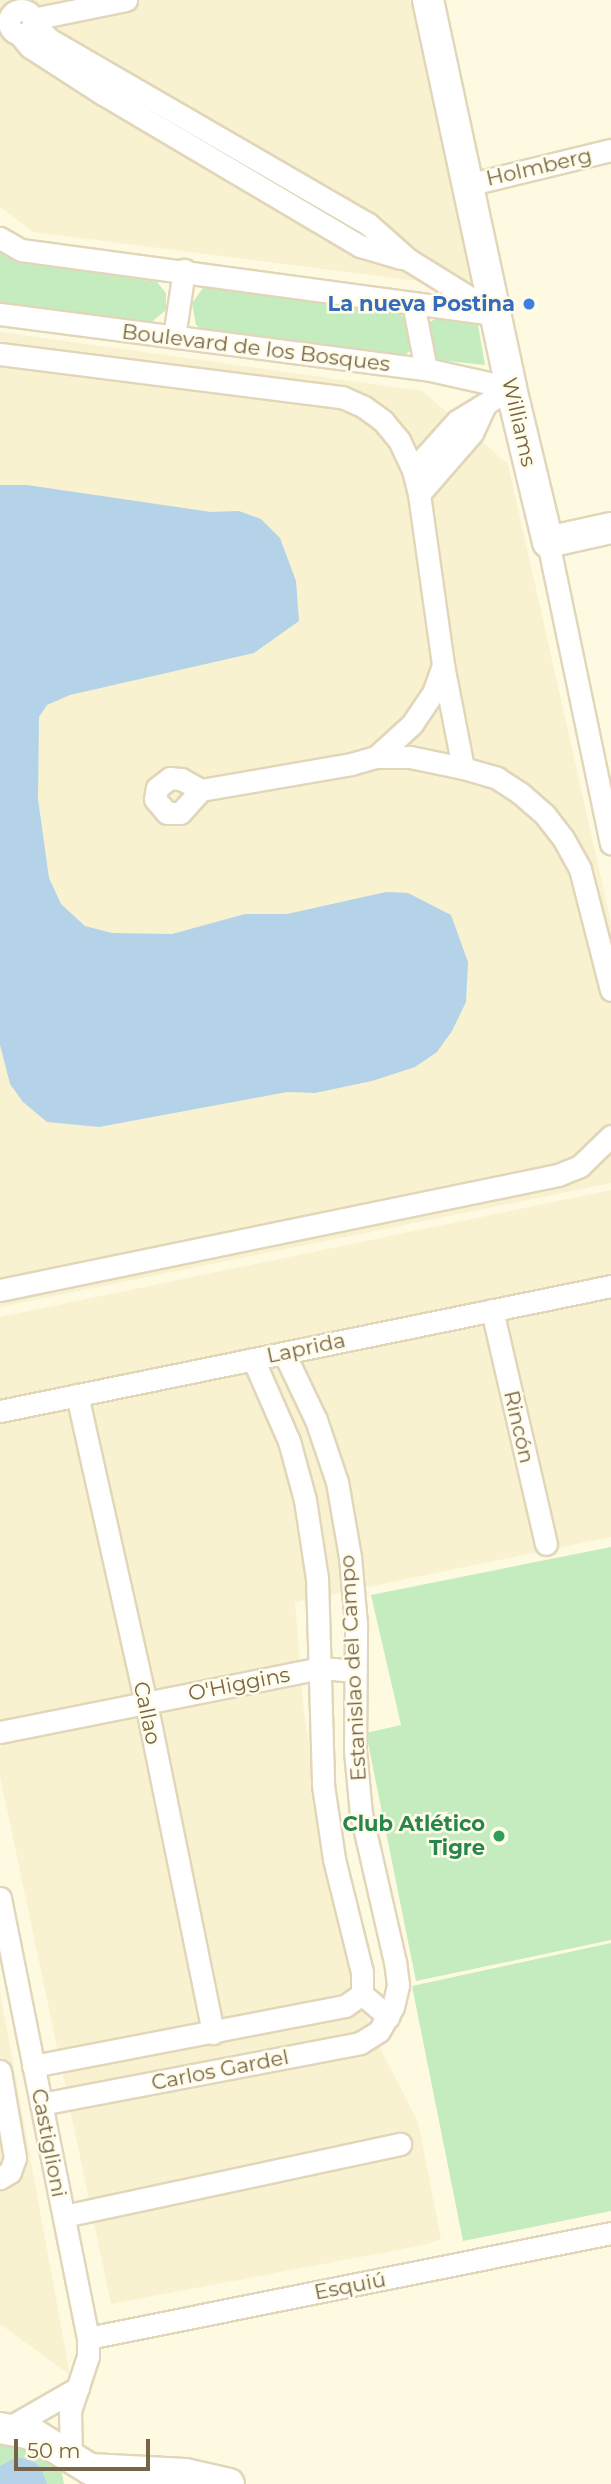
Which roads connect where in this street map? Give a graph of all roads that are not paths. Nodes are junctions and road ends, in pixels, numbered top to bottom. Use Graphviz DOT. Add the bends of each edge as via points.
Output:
graph roads {
  1 [pos="126,0"];
  2 [pos="428,0"];
  3 [pos="18,18"];
  4 [pos="611,150"];
  5 [pos="467,184"];
  6 [pos="0,237"];
  7 [pos="184,270"];
  8 [pos="413,303"];
  9 [pos="0,314"];
  10 [pos="496,314"];
  11 [pos="174,337"];
  12 [pos="0,354"];
  13 [pos="426,369"];
  14 [pos="511,388"];
  15 [pos="485,405"];
  16 [pos="413,470"];
  17 [pos="419,495"];
  18 [pos="611,528"];
  19 [pos="548,542"];
  20 [pos="443,665"];
  21 [pos="376,757"];
  22 [pos="463,768"];
  23 [pos="201,790"];
  24 [pos="608,818"];
  25 [pos="611,843"];
  26 [pos="611,990"];
  27 [pos="611,1136"];
  28 [pos="611,1286"];
  29 [pos="0,1290"];
  30 [pos="492,1310"];
  31 [pos="284,1353"];
  32 [pos="253,1359"];
  33 [pos="78,1395"];
  34 [pos="0,1411"];
  35 [pos="546,1544"];
  36 [pos="321,1668"];
  37 [pos="356,1671"];
  38 [pos="146,1703"];
  39 [pos="0,1732"];
  40 [pos="0,1898"];
  41 [pos="362,1994"];
  42 [pos="388,2017"];
  43 [pos="212,2033"];
  44 [pos="33,2066"];
  45 [pos="0,2071"];
  46 [pos="41,2104"];
  47 [pos="400,2144"];
  48 [pos="0,2178"];
  49 [pos="64,2216"];
  50 [pos="611,2233"];
  51 [pos="88,2338"];
  52 [pos="78,2388"];
  53 [pos="2,2429"];
  54 [pos="72,2472"];
  55 [pos="229,2484"];
  1 -- 3 [label="street"];
  2 -- 5 [label="street, Williams"];
  3 -- 10 [label="street" via="367,223 409,260"];
  4 -- 5 [label="street, Holmberg"];
  5 -- 10 [label="street, Williams"];
  6 -- 7 [label="street" via="21,250"];
  7 -- 8 [label="street"];
  7 -- 11 [label="street"];
  8 -- 10 [label="street"];
  8 -- 13 [label="street"];
  9 -- 11 [label="street, Boulevard de los Bosques"];
  10 -- 14 [label="street, Williams"];
  11 -- 13 [label="street, Boulevard de los Bosques"];
  12 -- 16 [label="street" via="342,397 383,421 399,440"];
  13 -- 14 [label="street, Boulevard de los Bosques"];
  14 -- 15 [label="street"];
  14 -- 19 [label="street, Williams"];
  15 -- 16 [label="street" via="457,421"];
  15 -- 17 [label="street" via="472,433"];
  16 -- 17 [label="street"];
  17 -- 20 [label="street"];
  18 -- 19 [label="street"];
  19 -- 24 [label="street, Williams"];
  20 -- 21 [label="street" via="433,693 412,724"];
  20 -- 22 [label="street"];
  21 -- 22 [label="street" via="424,759"];
  21 -- 23 [label="street"];
  22 -- 26 [label="street" via="497,778 520,793 563,838 580,869"];
  24 -- 25 [label="street, Williams"];
  27 -- 29 [label="street" via="580,1166 558,1175"];
  28 -- 30 [label="street, Laprida"];
  30 -- 31 [label="street, Laprida"];
  30 -- 35 [label="street, Rincón"];
  31 -- 32 [label="street, Laprida"];
  31 -- 37 [label="street, Estanislao del Campo" via="316,1420 337,1482 350,1556"];
  32 -- 33 [label="street, Laprida"];
  32 -- 36 [label="street, Estanislao del Campo" via="289,1441 305,1500 317,1578"];
  33 -- 34 [label="street, Laprida"];
  33 -- 38 [label="street, Callao"];
  36 -- 37 [label="street, O'Higgins"];
  36 -- 38 [label="street, O'Higgins"];
  36 -- 41 [label="street, Estanislao del Campo" via="323,1785 334,1859 362,1972"];
  37 -- 42 [label="street, Estanislao del Campo" via="355,1751 361,1814 398,1985"];
  38 -- 39 [label="street, O'Higgins"];
  38 -- 43 [label="street, Callao"];
  40 -- 44 [label="street, Castiglioni"];
  41 -- 42 [label="street"];
  41 -- 43 [label="street, Carlos Gardel" via="345,2006"];
  42 -- 46 [label="street, Carlos Gardel" via="379,2031 360,2043"];
  43 -- 44 [label="street, Carlos Gardel"];
  44 -- 46 [label="street, Castiglioni"];
  45 -- 48 [label="street" via="15,2158 10,2172"];
  46 -- 49 [label="street, Castiglioni"];
  47 -- 49 [label="street"];
  49 -- 51 [label="street, Castiglioni"];
  50 -- 51 [label="street, Esquiú"];
  51 -- 52 [label="street, Castiglioni" via="88,2356"];
  52 -- 53 [label="street"];
  52 -- 54 [label="street, Castiglioni" via="70,2411"];
  53 -- 54 [label="street" via="35,2435"];
  54 -- 55 [label="street" via="186,2474"];
}
